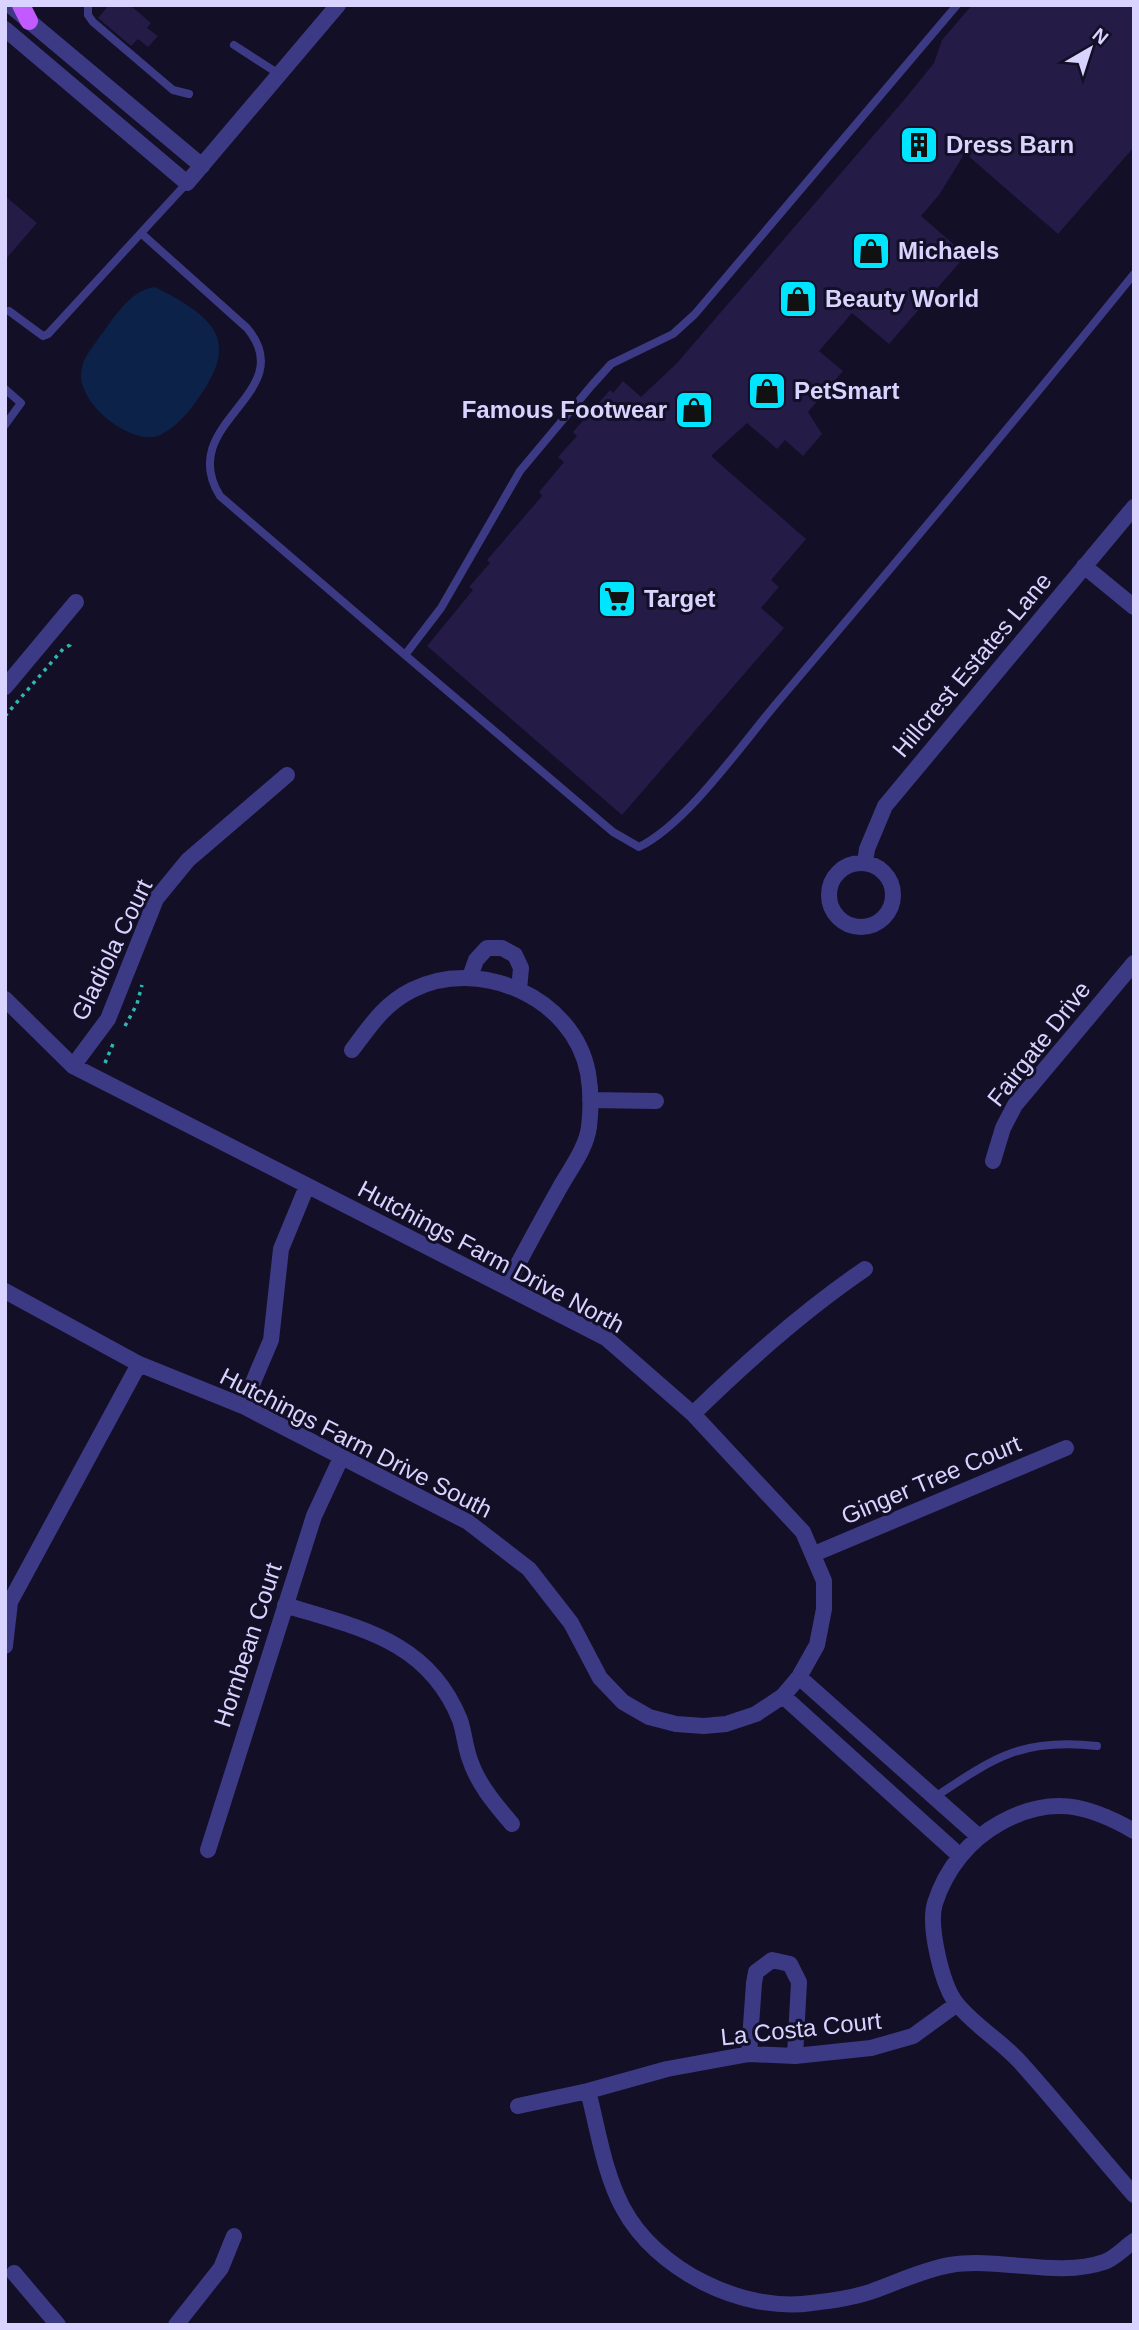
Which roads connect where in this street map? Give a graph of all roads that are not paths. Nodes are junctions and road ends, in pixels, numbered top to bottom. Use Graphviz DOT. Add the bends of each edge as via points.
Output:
graph roads {
  1 [pos="10,5"];
  2 [pos="88,5"];
  3 [pos="338,5"];
  4 [pos="957,5"];
  5 [pos="25,13"];
  6 [pos="5,29"];
  7 [pos="234,45"];
  8 [pos="279,74"];
  9 [pos="190,94"];
  10 [pos="202,166"];
  11 [pos="187,183"];
  12 [pos="142,234"];
  13 [pos="1134,274"];
  14 [pos="9,310"];
  15 [pos="5,389"];
  16 [pos="5,425"];
  17 [pos="1134,507"];
  18 [pos="1084,566"];
  19 [pos="76,602"];
  20 [pos="1134,607"];
  21 [pos="405,655"];
  22 [pos="5,687"];
  23 [pos="288,775"];
  24 [pos="866,863"];
  25 [pos="1134,963"];
  26 [pos="470,978"];
  27 [pos="519,990"];
  28 [pos="5,999"];
  29 [pos="352,1050"];
  30 [pos="74,1066"];
  31 [pos="590,1100"];
  32 [pos="656,1101"];
  33 [pos="993,1161"];
  34 [pos="307,1186"];
  35 [pos="865,1269"];
  36 [pos="506,1287"];
  37 [pos="5,1291"];
  38 [pos="139,1364"];
  39 [pos="243,1406"];
  40 [pos="693,1414"];
  41 [pos="1066,1448"];
  42 [pos="341,1458"];
  43 [pos="814,1554"];
  44 [pos="285,1605"];
  45 [pos="5,1646"];
  46 [pos="799,1677"];
  47 [pos="783,1696"];
  48 [pos="1097,1746"];
  49 [pos="935,1797"];
  50 [pos="512,1824"];
  51 [pos="1134,1831"];
  52 [pos="978,1836"];
  53 [pos="208,1850"];
  54 [pos="960,1856"];
  55 [pos="957,2004"];
  56 [pos="749,2054"];
  57 [pos="795,2056"];
  58 [pos="588,2091"];
  59 [pos="518,2106"];
  60 [pos="1134,2195"];
  61 [pos="234,2236"];
  62 [pos="1134,2241"];
  63 [pos="14,2273"];
  64 [pos="58,2325"];
  65 [pos="176,2325"];
  1 -- 5 [label="street"];
  2 -- 9 [label="lane" via="93,22 173,90"];
  3 -- 8 [label="street"];
  4 -- 21 [label="lane" via="695,314 673,334 611,364 592,385 520,471 441,608"];
  5 -- 10 [label="street"];
  6 -- 11 [label="street"];
  7 -- 8 [label="lane"];
  8 -- 10 [label="street"];
  10 -- 11 [label="street"];
  11 -- 12 [label="lane"];
  12 -- 14 [label="lane" via="43,337"];
  12 -- 21 [label="lane" via="247,328 263,355 253,389 228,419 212,452 211,481 220,496"];
  13 -- 21 [label="lane" via="903,554 657,839 639,847 613,832"];
  15 -- 16 [label="lane" via="21,403"];
  17 -- 18 [label="street, Hillcrest Estates Lane"];
  18 -- 20 [label="street"];
  18 -- 24 [label="street, Hillcrest Estates Lane" via="885,806"];
  19 -- 22 [label="street"];
  23 -- 30 [label="street, Gladiola Court" via="188,860 156,899 108,1019"];
  24 -- 24 [label="street" via="838,872 829,890 832,911 839,920 860,928 881,921 892,902 890,880"];
  25 -- 33 [label="street, Fairgate Drive" via="1015,1105"];
  26 -- 27 [label="street"];
  26 -- 27 [label="street" via="476,960 487,948 502,948 515,955 521,968"];
  26 -- 29 [label="street" via="439,979 411,991 379,1012"];
  27 -- 31 [label="street" via="552,1011 570,1031 588,1072"];
  28 -- 30 [label="street, Hutchings Farm Drive North"];
  30 -- 34 [label="street, Hutchings Farm Drive North"];
  31 -- 32 [label="street"];
  31 -- 36 [label="street" via="589,1129 579,1155"];
  34 -- 36 [label="street, Hutchings Farm Drive North"];
  34 -- 39 [label="street" via="281,1249 271,1339"];
  35 -- 40 [label="street" via="756,1352"];
  36 -- 40 [label="street, Hutchings Farm Drive North" via="606,1338"];
  37 -- 38 [label="street, Hutchings Farm Drive South"];
  38 -- 39 [label="street, Hutchings Farm Drive South"];
  38 -- 45 [label="street" via="10,1602"];
  39 -- 42 [label="street, Hutchings Farm Drive South"];
  40 -- 43 [label="street, Hutchings Farm Drive North" via="788,1513"];
  41 -- 43 [label="street, Ginger Tree Court"];
  42 -- 44 [label="street, Hornbean Court" via="314,1516"];
  42 -- 47 [label="street, Hutchings Farm Drive South" via="468,1522 504,1546 551,1594 600,1678 623,1702 649,1717 676,1724 726,1724 756,1714"];
  43 -- 46 [label="street, Hutchings Farm Drive North" via="824,1581 824,1609 817,1645"];
  44 -- 50 [label="street" via="379,1634 415,1657 446,1690 484,1791"];
  44 -- 53 [label="street, Hornbean Court"];
  46 -- 47 [label="street, Hutchings Farm Drive North"];
  46 -- 49 [label="street"];
  47 -- 54 [label="street"];
  48 -- 49 [label="lane" via="1060,1742 1026,1747 1004,1754"];
  49 -- 52 [label="street"];
  51 -- 52 [label="street" via="1104,1813 1053,1805 1012,1816"];
  52 -- 54 [label="street"];
  54 -- 55 [label="street" via="934,1905 939,1969"];
  55 -- 57 [label="street, La Costa Court" via="914,2036 871,2048"];
  55 -- 60 [label="street" via="1019,2061"];
  56 -- 57 [label="street, La Costa Court"];
  56 -- 57 [label="street" via="756,1972 772,1960 790,1964 799,1982"];
  56 -- 58 [label="street, La Costa Court" via="667,2069"];
  58 -- 59 [label="street, La Costa Court"];
  58 -- 62 [label="street" via="612,2180 636,2231 681,2270 737,2295 810,2304 868,2293 949,2265 1066,2268 1105,2262"];
  61 -- 65 [label="street" via="220,2268"];
  63 -- 64 [label="street"];
}
